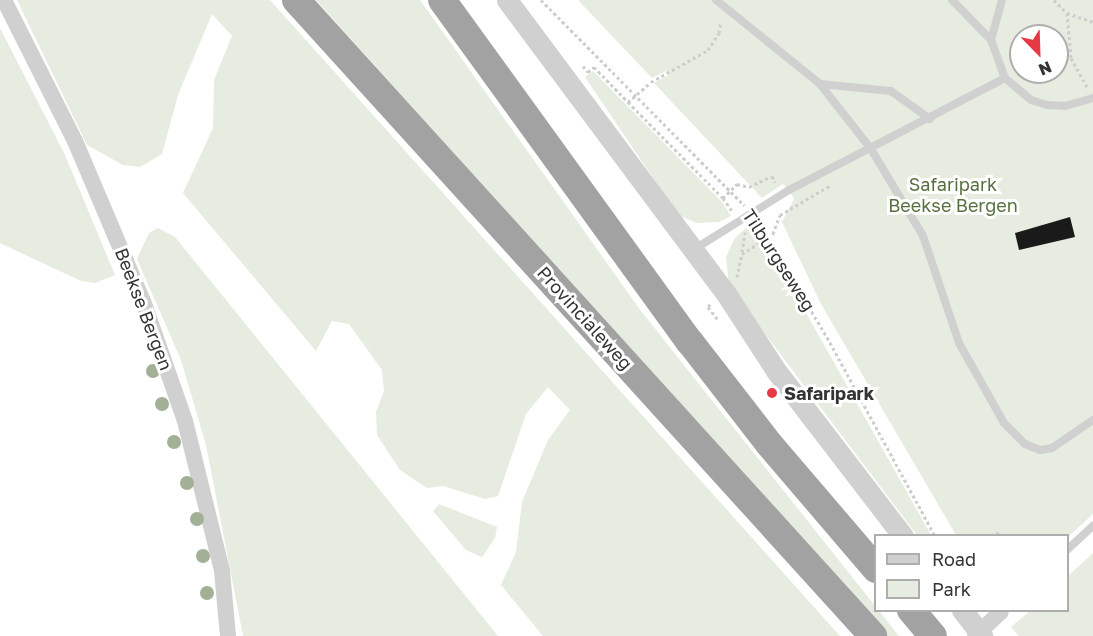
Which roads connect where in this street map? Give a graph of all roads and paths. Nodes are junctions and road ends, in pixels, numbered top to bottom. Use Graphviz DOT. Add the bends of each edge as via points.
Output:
graph roads {
  1 [pos="4,0"];
  2 [pos="296,0"];
  3 [pos="442,0"];
  4 [pos="507,0"];
  5 [pos="541,0"];
  6 [pos="716,0"];
  7 [pos="952,0"];
  8 [pos="1002,0"];
  9 [pos="1054,0"];
  10 [pos="723,6"];
  11 [pos="1067,13"];
  12 [pos="1093,22"];
  13 [pos="992,40"];
  14 [pos="581,64"];
  15 [pos="1005,78"];
  16 [pos="820,84"];
  17 [pos="1093,92"];
  18 [pos="635,95"];
  19 [pos="1093,98"];
  20 [pos="628,102"];
  21 [pos="930,119"];
  22 [pos="871,149"];
  23 [pos="842,180"];
  24 [pos="731,191"];
  25 [pos="783,194"];
  26 [pos="723,198"];
  27 [pos="791,209"];
  28 [pos="751,213"];
  29 [pos="738,221"];
  30 [pos="768,238"];
  31 [pos="693,251"];
  32 [pos="742,254"];
  33 [pos="725,292"];
  34 [pos="722,326"];
  35 [pos="1093,420"];
  36 [pos="1093,526"];
  37 [pos="901,534"];
  38 [pos="934,534"];
  39 [pos="1069,548"];
  40 [pos="874,567"];
  41 [pos="913,612"];
  42 [pos="964,612"];
  43 [pos="1000,612"];
  44 [pos="228,636"];
  45 [pos="873,636"];
  46 [pos="933,636"];
  47 [pos="975,636"];
  48 [pos="982,636"];
  1 -- 44 [label="street, Beekse Bergen" via="75,141 143,301 185,421 222,571"];
  2 -- 45 [label="highway, Provincialeweg"];
  3 -- 40 [label="highway" via="690,342 770,445"];
  4 -- 31 [label="street"];
  5 -- 18 [label="path, Tilburgseweg"];
  6 -- 10 [label="lane"];
  7 -- 13 [label="lane"];
  8 -- 13 [label="lane"];
  9 -- 11 [label="path"];
  10 -- 16 [label="lane"];
  10 -- 18 [label="path" via="720,33 708,50"];
  11 -- 12 [label="path"];
  11 -- 17 [label="path" via="1071,58"];
  13 -- 15 [label="lane"];
  14 -- 20 [label="path" via="588,72 594,67"];
  15 -- 19 [label="lane" via="1031,100 1047,105 1065,106"];
  15 -- 21 [label="lane"];
  16 -- 21 [label="lane" via="891,91"];
  16 -- 22 [label="lane"];
  18 -- 20 [label="path"];
  18 -- 24 [label="path, Tilburgseweg"];
  20 -- 26 [label="path"];
  21 -- 22 [label="lane"];
  22 -- 25 [label="lane"];
  22 -- 35 [label="lane" via="923,236 959,343 1004,423 1025,444 1040,450 1052,448"];
  23 -- 27 [label="path"];
  24 -- 25 [label="path" via="737,184 749,187 772,176"];
  24 -- 26 [label="path"];
  24 -- 28 [label="path, Tilburgseweg"];
  25 -- 27 [label="path"];
  25 -- 28 [label="lane"];
  26 -- 29 [label="path"];
  27 -- 30 [label="path" via="780,215"];
  28 -- 29 [label="lane"];
  28 -- 30 [label="path, Tilburgseweg"];
  29 -- 31 [label="lane"];
  29 -- 32 [label="path" via="745,232"];
  30 -- 32 [label="path"];
  30 -- 38 [label="path, Tilburgseweg"];
  31 -- 33 [label="street"];
  32 -- 33 [label="path" via="736,283"];
  33 -- 34 [label="path" via="708,307"];
  33 -- 37 [label="street" via="777,372"];
  36 -- 39 [label="lane"];
  41 -- 46 [label="highway"];
  42 -- 48 [label="street"];
  43 -- 47 [label="street, bridge"];
}
